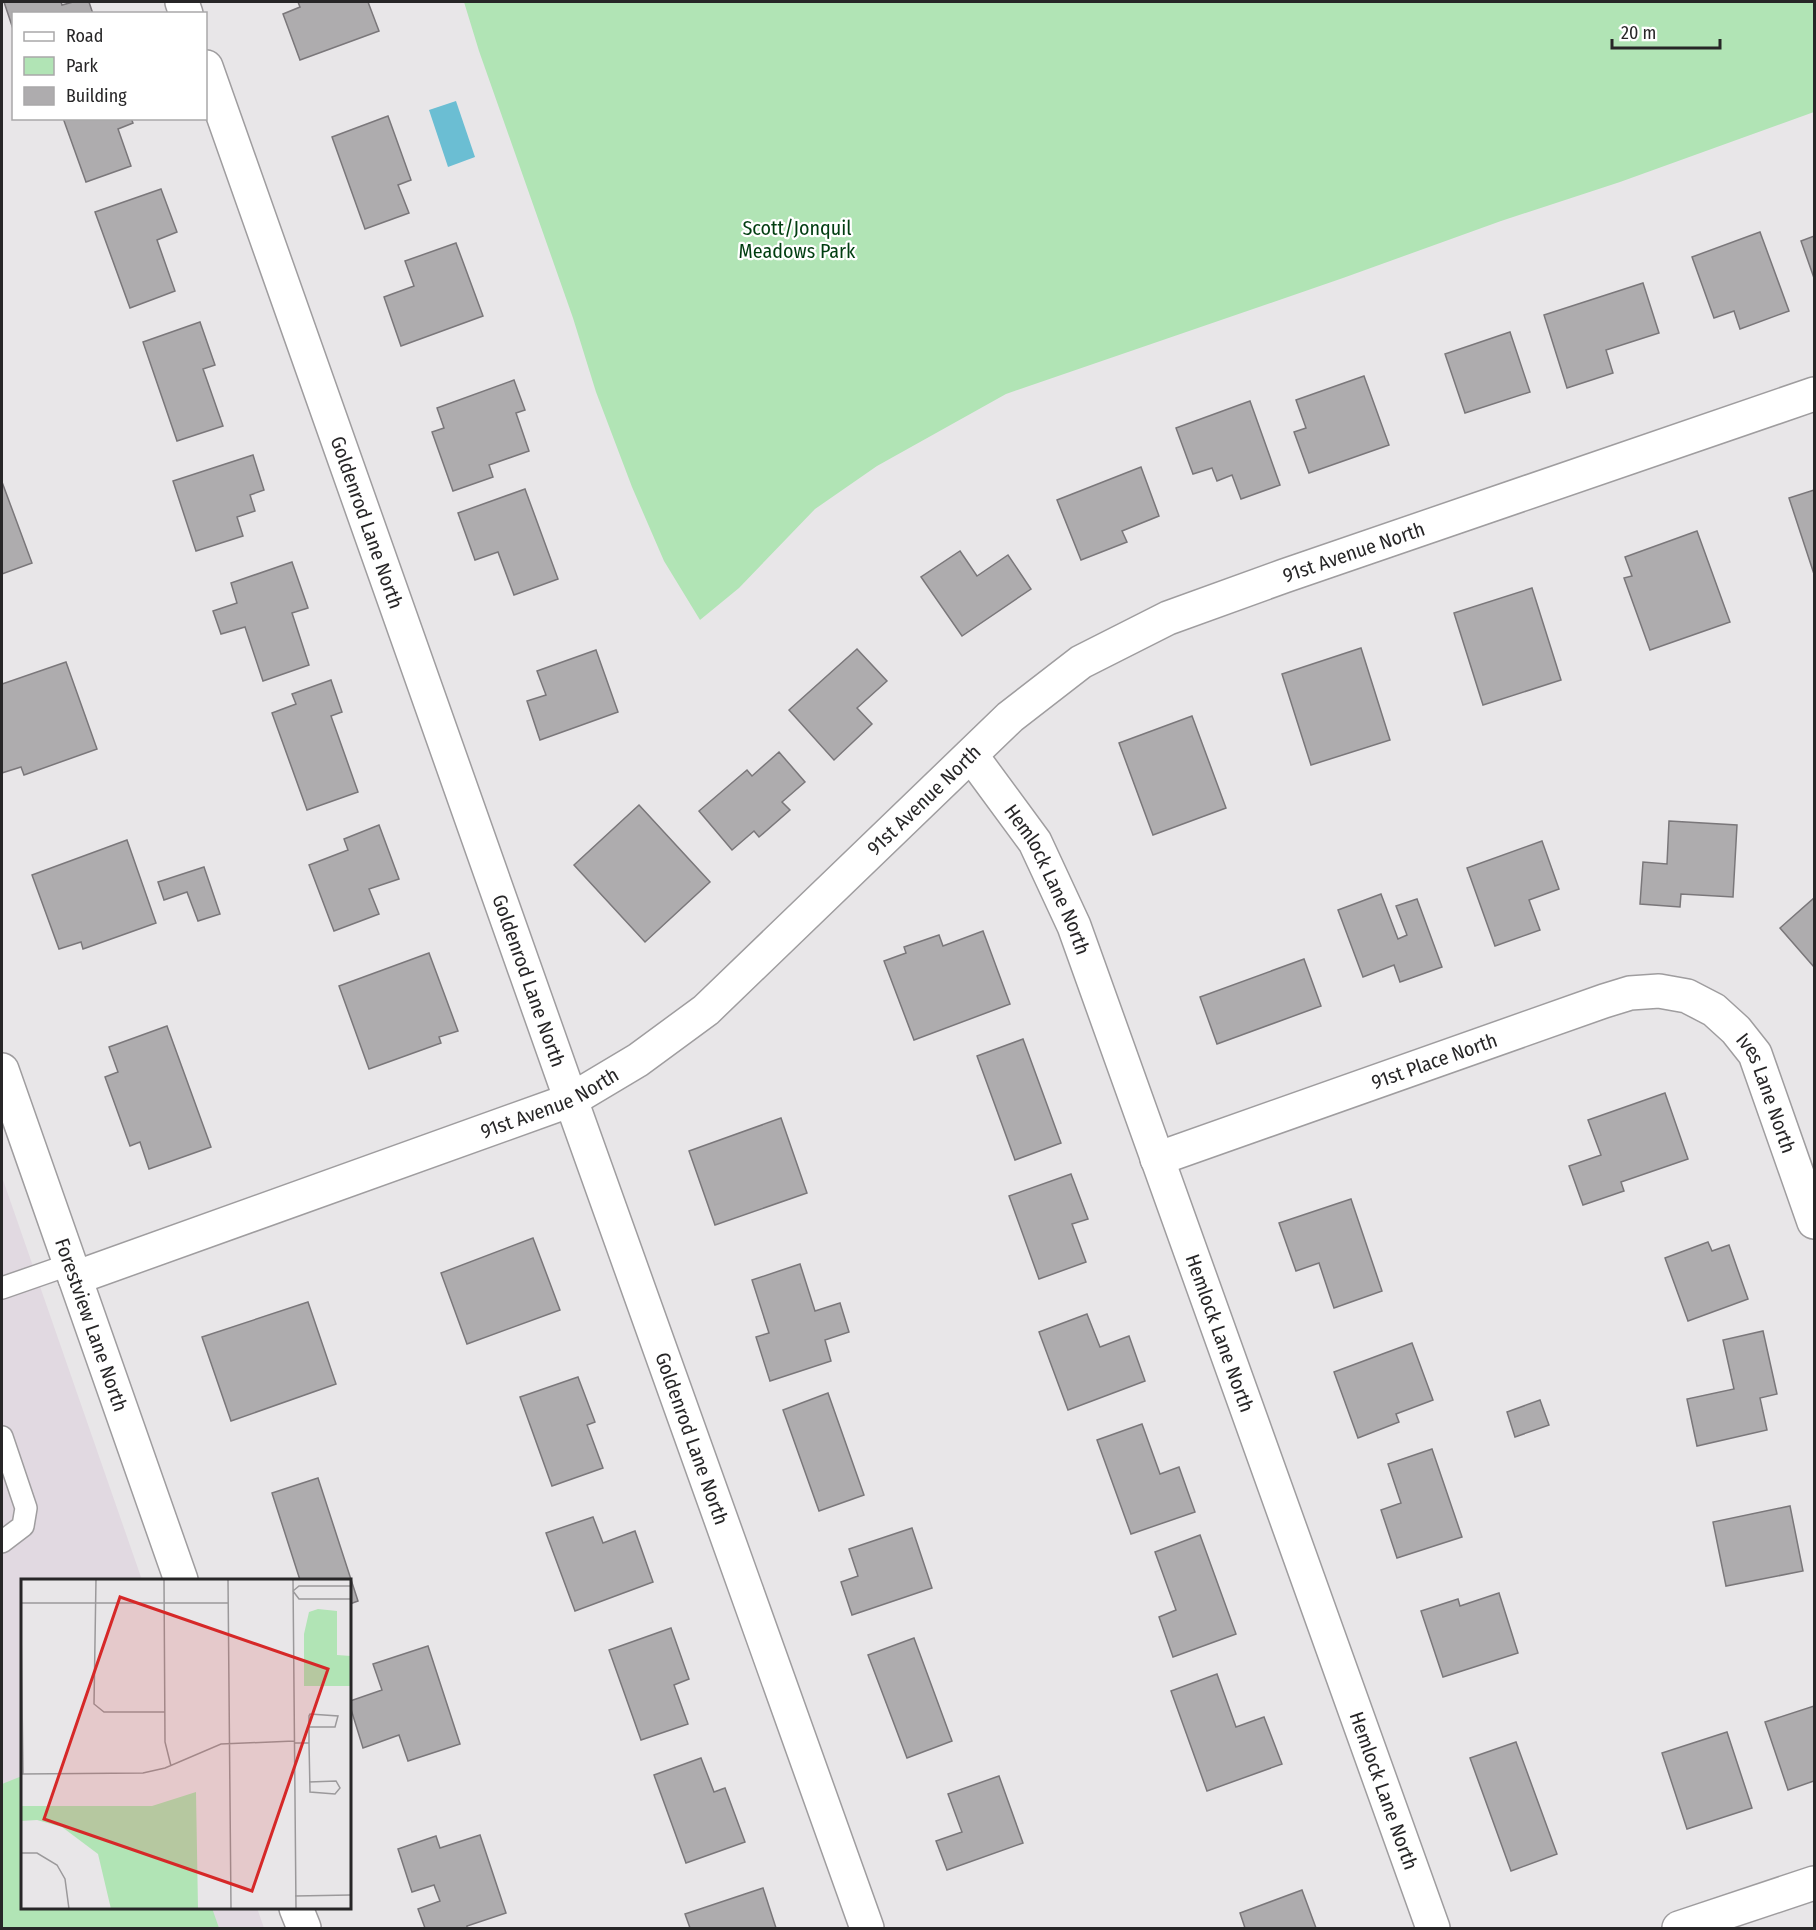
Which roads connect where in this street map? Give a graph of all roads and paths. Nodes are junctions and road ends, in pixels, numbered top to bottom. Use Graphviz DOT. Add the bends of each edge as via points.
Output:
graph roads {
  1 [pos="207,70"];
  2 [pos="1815,394"];
  3 [pos="971,755"];
  4 [pos="1714,1010"];
  5 [pos="2,1070"];
  6 [pos="571,1100"];
  7 [pos="1157,1159"];
  8 [pos="1815,1222"];
  9 [pos="73,1271"];
  10 [pos="2,1288"];
  11 [pos="2,1437"];
  12 [pos="2,1542"];
  13 [pos="180,1579"];
  14 [pos="1815,1882"];
  15 [pos="296,1909"];
  16 [pos="304,1929"];
  17 [pos="867,1929"];
  18 [pos="1433,1929"];
  19 [pos="1679,1929"];
  1 -- 6 [label="street, Goldenrod Lane North"];
  2 -- 3 [label="street, 91st Avenue North" via="1167,618 1081,662 1010,717"];
  3 -- 6 [label="street, 91st Avenue North" via="706,1010 638,1060"];
  3 -- 7 [label="street, Hemlock Lane North" via="1035,842 1054,879"];
  4 -- 7 [label="street, 91st Place North" via="1687,996 1659,991 1630,993"];
  4 -- 8 [label="street, Ives Lane North" via="1755,1054"];
  5 -- 9 [label="street, Forestview Lane North"];
  6 -- 9 [label="street, 91st Avenue North"];
  6 -- 17 [label="street, Goldenrod Lane North"];
  7 -- 18 [label="street, Hemlock Lane North"];
  9 -- 10 [label="lane"];
  9 -- 13 [label="street, Forestview Lane North"];
  11 -- 12 [label="lane" via="26,1509 23,1526"];
  14 -- 19 [label="street"];
  15 -- 16 [label="street"];
}
